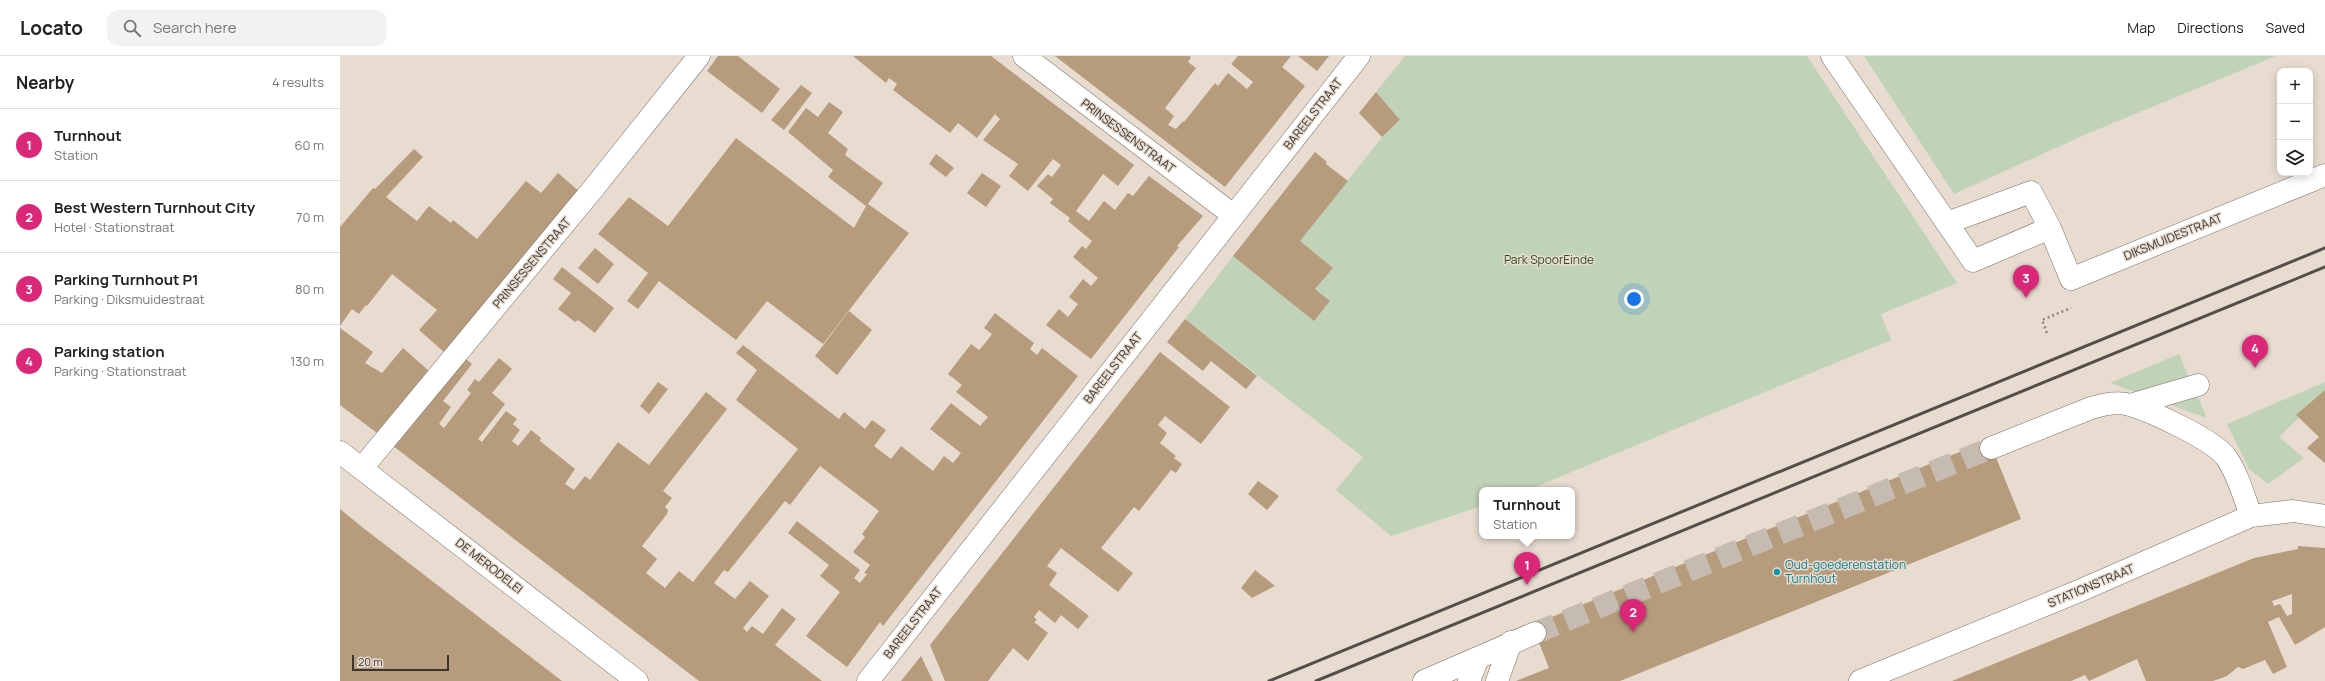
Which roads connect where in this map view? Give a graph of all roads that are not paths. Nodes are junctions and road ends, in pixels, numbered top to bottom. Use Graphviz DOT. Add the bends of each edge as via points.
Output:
graph roads {
  1 [pos="699,56"];
  2 [pos="1024,56"];
  3 [pos="1359,56"];
  4 [pos="1832,56"];
  5 [pos="2325,174"];
  6 [pos="1233,216"];
  7 [pos="1947,223"];
  8 [pos="2050,228"];
  9 [pos="2198,384"];
  10 [pos="2130,405"];
  11 [pos="1991,448"];
  12 [pos="340,452"];
  13 [pos="362,468"];
  14 [pos="2252,516"];
  15 [pos="2325,516"];
  16 [pos="1535,633"];
  17 [pos="1511,642"];
  18 [pos="1478,658"];
  19 [pos="1443,676"];
  20 [pos="627,678"];
  21 [pos="868,681"];
  22 [pos="1424,681"];
  23 [pos="1469,681"];
  24 [pos="1497,681"];
  25 [pos="1860,681"];
  1 -- 13 [label="street, PRINSESSENSTRAAT" via="593,189"];
  2 -- 6 [label="street, PRINSESSENSTRAAT"];
  3 -- 6 [label="street, BAREELSTRAAT"];
  4 -- 7 [label="street"];
  5 -- 8 [label="street, DIKSMUIDESTRAAT" via="2071,279"];
  6 -- 21 [label="street, BAREELSTRAAT"];
  7 -- 8 [label="street" via="1973,261"];
  7 -- 8 [label="street, DIKSMUIDESTRAAT" via="2031,192"];
  9 -- 10 [label="street"];
  10 -- 11 [label="street" via="2104,404 2091,408"];
  10 -- 14 [label="street" via="2203,438 2221,451 2232,468"];
  12 -- 13 [label="street, DE MERODELEI"];
  13 -- 20 [label="street, DE MERODELEI"];
  14 -- 15 [label="street, STATIONSTRAAT" via="2294,511"];
  14 -- 25 [label="street, STATIONSTRAAT" via="2079,591"];
  16 -- 17 [label="street"];
  17 -- 18 [label="street"];
  17 -- 24 [label="street"];
  18 -- 19 [label="street"];
  18 -- 23 [label="street"];
  19 -- 22 [label="street"];
}
